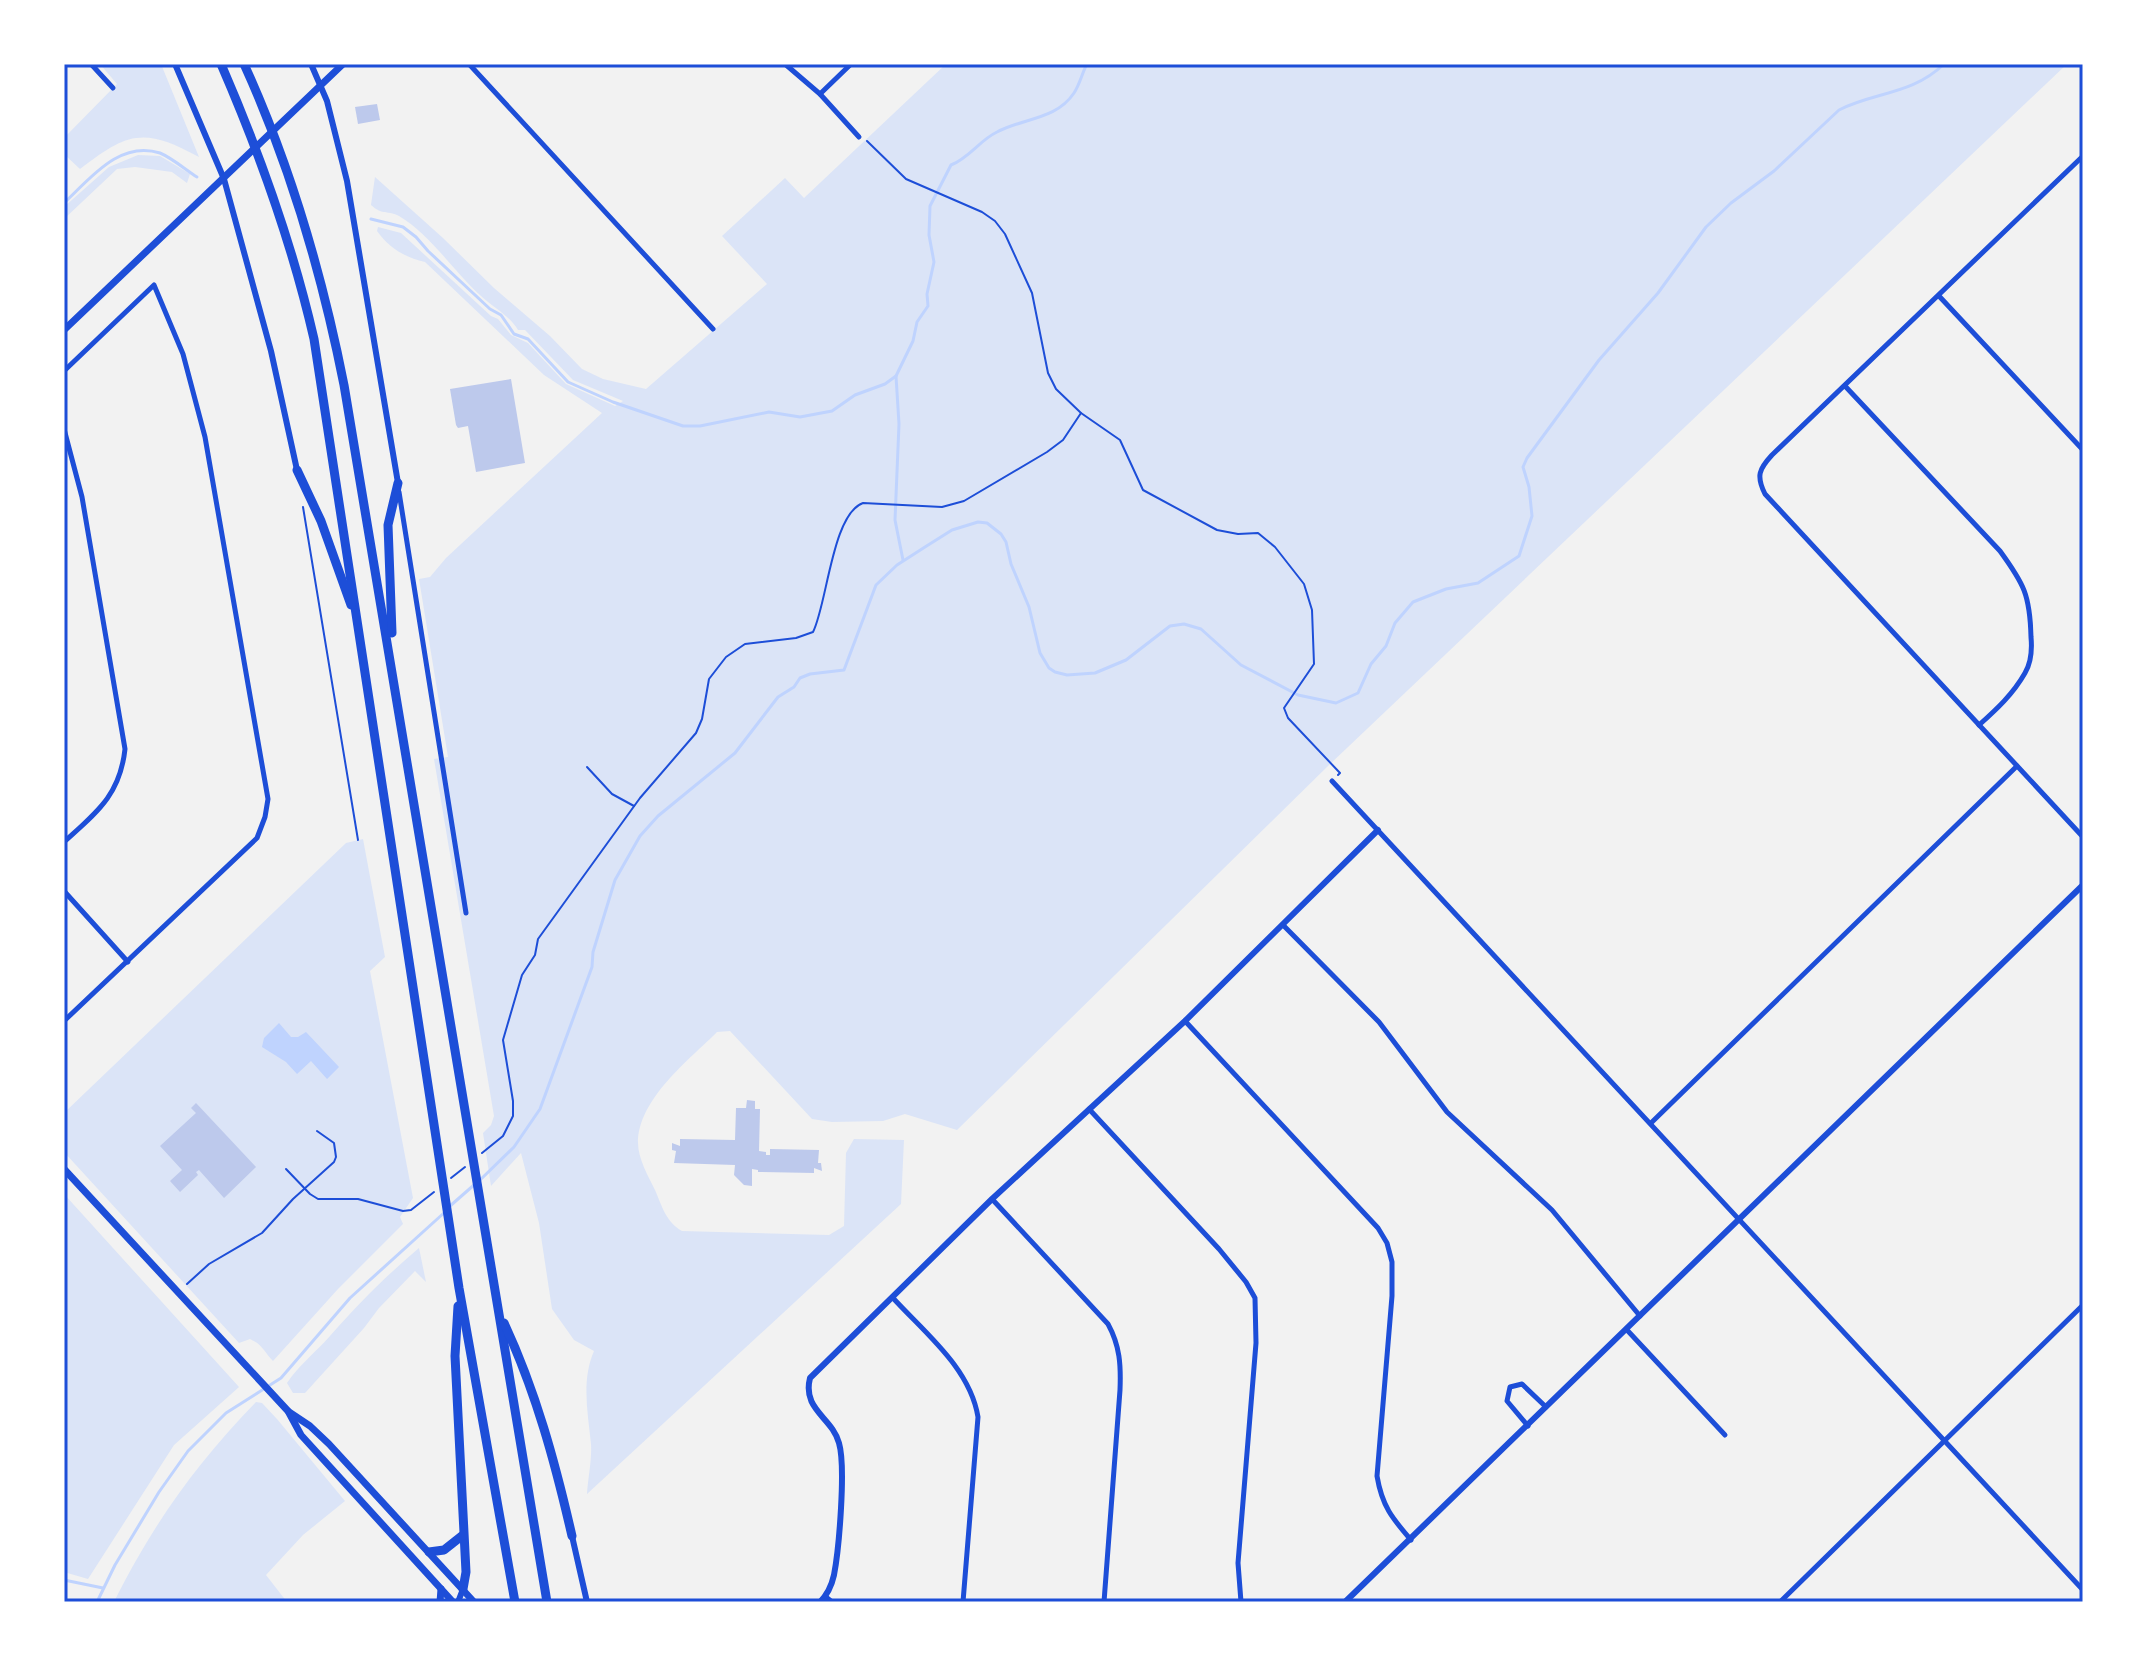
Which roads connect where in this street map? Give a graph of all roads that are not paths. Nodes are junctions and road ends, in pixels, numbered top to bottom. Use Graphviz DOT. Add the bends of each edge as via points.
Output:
graph roads {
  1 [pos="91,64"];
  2 [pos="175,64"];
  3 [pos="221,64"];
  4 [pos="244,64"];
  5 [pos="311,64"];
  6 [pos="343,64"];
  7 [pos="469,64"];
  8 [pos="785,64"];
  9 [pos="851,64"];
  10 [pos="321,85"];
  11 [pos="113,88"];
  12 [pos="820,94"];
  13 [pos="859,137"];
  14 [pos="2083,156"];
  15 [pos="224,179"];
  16 [pos="1939,296"];
  17 [pos="713,329"];
  18 [pos="64,330"];
  19 [pos="64,371"];
  20 [pos="1845,386"];
  21 [pos="64,429"];
  22 [pos="2083,450"];
  23 [pos="297,470"];
  24 [pos="398,483"];
  25 [pos="359,627"];
  26 [pos="393,672"];
  27 [pos="1979,725"];
  28 [pos="2017,766"];
  29 [pos="1332,781"];
  30 [pos="1378,830"];
  31 [pos="2083,837"];
  32 [pos="64,842"];
  33 [pos="2083,885"];
  34 [pos="64,891"];
  35 [pos="466,913"];
  36 [pos="1283,925"];
  37 [pos="128,962"];
  38 [pos="64,1021"];
  39 [pos="1185,1021"];
  40 [pos="1089,1109"];
  41 [pos="1651,1123"];
  42 [pos="64,1169"];
  43 [pos="992,1199"];
  44 [pos="1740,1219"];
  45 [pos="459,1288"];
  46 [pos="893,1298"];
  47 [pos="2083,1305"];
  48 [pos="498,1310"];
  49 [pos="1640,1317"];
  50 [pos="1627,1330"];
  51 [pos="1547,1408"];
  52 [pos="288,1411"];
  53 [pos="1528,1426"];
  54 [pos="1725,1435"];
  55 [pos="1944,1441"];
  56 [pos="329,1444"];
  57 [pos="318,1454"];
  58 [pos="374,1492"];
  59 [pos="363,1502"];
  60 [pos="383,1502"];
  61 [pos="372,1512"];
  62 [pos="463,1535"];
  63 [pos="572,1536"];
  64 [pos="1411,1540"];
  65 [pos="429,1552"];
  66 [pos="441,1589"];
  67 [pos="463,1589"];
  68 [pos="2083,1590"];
  69 [pos="823,1599"];
  70 [pos="440,1602"];
  71 [pos="455,1602"];
  72 [pos="474,1602"];
  73 [pos="515,1602"];
  74 [pos="547,1602"];
  75 [pos="587,1602"];
  76 [pos="832,1602"];
  77 [pos="963,1602"];
  78 [pos="1104,1602"];
  79 [pos="1241,1602"];
  80 [pos="1345,1602"];
  81 [pos="1780,1602"];
  1 -- 11 [label="street"];
  2 -- 15 [label="street"];
  3 -- 25 [label="highway" via="267,176 301,282"];
  4 -- 26 [label="highway" via="284,159 320,274"];
  5 -- 10 [label="street"];
  6 -- 10 [label="main road"];
  7 -- 17 [label="street"];
  8 -- 12 [label="street"];
  9 -- 12 [label="street"];
  10 -- 15 [label="main road"];
  10 -- 24 [label="street" via="347,181"];
  12 -- 13 [label="street"];
  14 -- 16 [label="street"];
  15 -- 18 [label="main road"];
  15 -- 23 [label="street"];
  16 -- 20 [label="street"];
  16 -- 22 [label="street"];
  19 -- 37 [label="street" via="154,285 183,354 205,437 268,799 257,838"];
  20 -- 27 [label="street" via="2000,551 2030,604 2028,670"];
  20 -- 27 [label="street" via="1760,469 1758,481"];
  21 -- 32 [label="street" via="82,497 125,749 116,788"];
  23 -- 25 [label="highway"];
  24 -- 26 [label="highway" via="388,525"];
  24 -- 35 [label="street"];
  25 -- 45 [label="highway"];
  26 -- 48 [label="highway"];
  27 -- 28 [label="street"];
  28 -- 31 [label="street"];
  28 -- 41 [label="street"];
  29 -- 30 [label="street"];
  30 -- 36 [label="street"];
  30 -- 41 [label="street"];
  33 -- 44 [label="street"];
  34 -- 37 [label="street"];
  36 -- 39 [label="street"];
  36 -- 49 [label="street" via="1379,1022 1447,1112 1552,1210"];
  37 -- 38 [label="street"];
  39 -- 40 [label="street"];
  39 -- 64 [label="street" via="1387,1243 1392,1296 1377,1476 1388,1513"];
  40 -- 43 [label="street"];
  40 -- 79 [label="street" via="1219,1249 1255,1298 1238,1563"];
  41 -- 44 [label="street"];
  42 -- 52 [label="main road"];
  43 -- 46 [label="street"];
  43 -- 78 [label="street" via="1108,1324 1116,1340 1120,1390"];
  44 -- 49 [label="street"];
  44 -- 55 [label="street"];
  45 -- 62 [label="highway" via="455,1356"];
  45 -- 73 [label="highway"];
  46 -- 69 [label="street" via="810,1378 807,1390 840,1444 834,1576"];
  46 -- 77 [label="street" via="956,1367 974,1396 978,1417"];
  47 -- 55 [label="street"];
  48 -- 63 [label="highway" via="543,1418"];
  48 -- 74 [label="highway"];
  49 -- 50 [label="street"];
  50 -- 51 [label="street"];
  50 -- 54 [label="street"];
  51 -- 53 [label="street"];
  51 -- 53 [label="street" via="1522,1384 1510,1387 1507,1401"];
  52 -- 56 [label="main road"];
  52 -- 57 [label="main road"];
  53 -- 64 [label="street"];
  55 -- 68 [label="street"];
  55 -- 81 [label="street"];
  56 -- 57 [label="main road"];
  56 -- 58 [label="main road"];
  57 -- 59 [label="main road"];
  58 -- 59 [label="main road"];
  58 -- 60 [label="main road"];
  59 -- 61 [label="main road"];
  60 -- 61 [label="main road"];
  60 -- 65 [label="main road"];
  61 -- 66 [label="main road"];
  62 -- 65 [label="highway" via="444,1550"];
  62 -- 67 [label="highway"];
  63 -- 75 [label="street"];
  64 -- 80 [label="street"];
  65 -- 67 [label="main road"];
  66 -- 70 [label="main road"];
  66 -- 71 [label="main road"];
  67 -- 71 [label="street"];
  67 -- 72 [label="main road"];
  69 -- 76 [label="street"];
}
